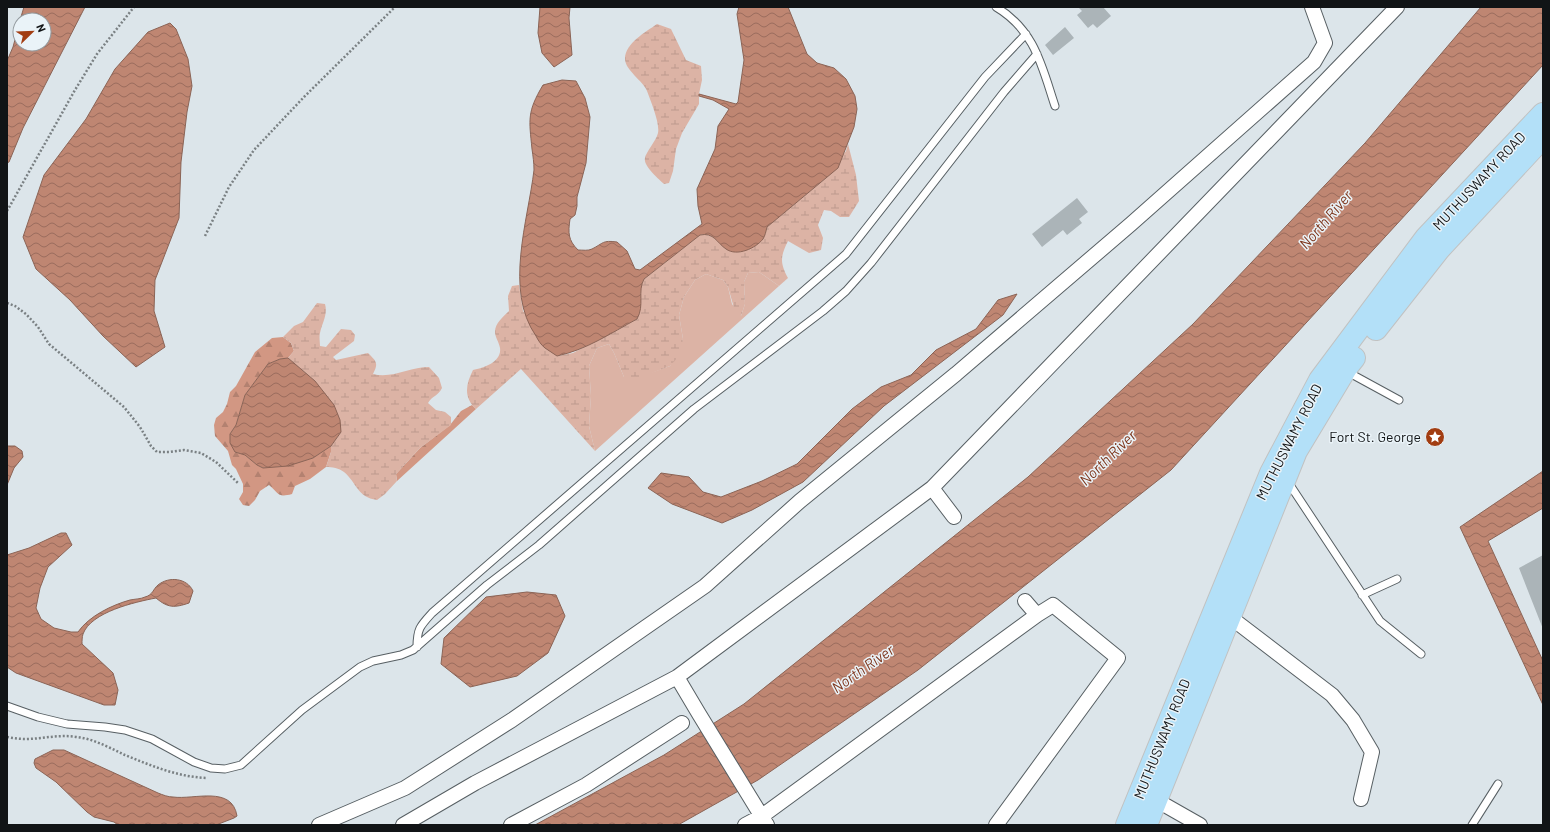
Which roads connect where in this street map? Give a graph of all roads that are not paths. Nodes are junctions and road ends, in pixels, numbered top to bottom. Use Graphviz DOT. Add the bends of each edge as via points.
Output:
graph roads {
  1 [pos="996,7"];
  2 [pos="1312,7"];
  3 [pos="1397,7"];
  4 [pos="1026,34"];
  5 [pos="1037,54"];
  6 [pos="1055,106"];
  7 [pos="1543,114"];
  8 [pos="1543,137"];
  9 [pos="1341,364"];
  10 [pos="1399,400"];
  11 [pos="1286,479"];
  12 [pos="932,488"];
  13 [pos="954,518"];
  14 [pos="1397,579"];
  15 [pos="1362,594"];
  16 [pos="1025,601"];
  17 [pos="1037,615"];
  18 [pos="1230,617"];
  19 [pos="417,647"];
  20 [pos="1421,654"];
  21 [pos="677,677"];
  22 [pos="7,706"];
  23 [pos="682,723"];
  24 [pos="1498,784"];
  25 [pos="1361,799"];
  26 [pos="1156,800"];
  27 [pos="765,821"];
  28 [pos="319,825"];
  29 [pos="403,825"];
  30 [pos="511,825"];
  31 [pos="745,825"];
  32 [pos="996,825"];
  33 [pos="1127,825"];
  34 [pos="1146,825"];
  35 [pos="1200,825"];
  36 [pos="1472,825"];
  1 -- 4 [label="lane" via="1018,23"];
  2 -- 28 [label="street" via="1325,43 1314,62 1125,230 956,374 800,501 705,586 512,720 406,788"];
  3 -- 12 [label="street"];
  4 -- 5 [label="lane"];
  4 -- 19 [label="lane" via="985,77 846,254 432,613 420,626"];
  5 -- 6 [label="lane"];
  5 -- 19 [label="lane" via="846,291 694,409 539,545 487,585"];
  7 -- 9 [label="main road, MUTHUSWAMY ROAD" via="1426,238"];
  8 -- 9 [label="main road, MUTHUSWAMY ROAD" via="1439,249"];
  9 -- 10 [label="lane" via="1355,376"];
  9 -- 11 [label="main road, MUTHUSWAMY ROAD" via="1296,451"];
  9 -- 33 [label="main road, MUTHUSWAMY ROAD" via="1320,380 1270,473"];
  11 -- 15 [label="lane"];
  11 -- 18 [label="main road, MUTHUSWAMY ROAD"];
  12 -- 13 [label="street"];
  12 -- 21 [label="street"];
  14 -- 15 [label="lane"];
  15 -- 20 [label="lane" via="1380,621"];
  16 -- 17 [label="street"];
  17 -- 27 [label="street"];
  17 -- 32 [label="street" via="1053,605 1118,658"];
  18 -- 25 [label="street" via="1332,695 1352,720 1372,752"];
  18 -- 26 [label="main road, MUTHUSWAMY ROAD"];
  19 -- 22 [label="lane" via="401,655 373,661 360,667 302,710 241,765 226,769 211,768 194,762 152,738 125,730 67,724"];
  21 -- 27 [label="street"];
  21 -- 29 [label="street" via="475,783"];
  23 -- 30 [label="street" via="586,785"];
  24 -- 36 [label="lane"];
  26 -- 34 [label="main road, MUTHUSWAMY ROAD"];
  26 -- 35 [label="street"];
  27 -- 31 [label="street"];
}
